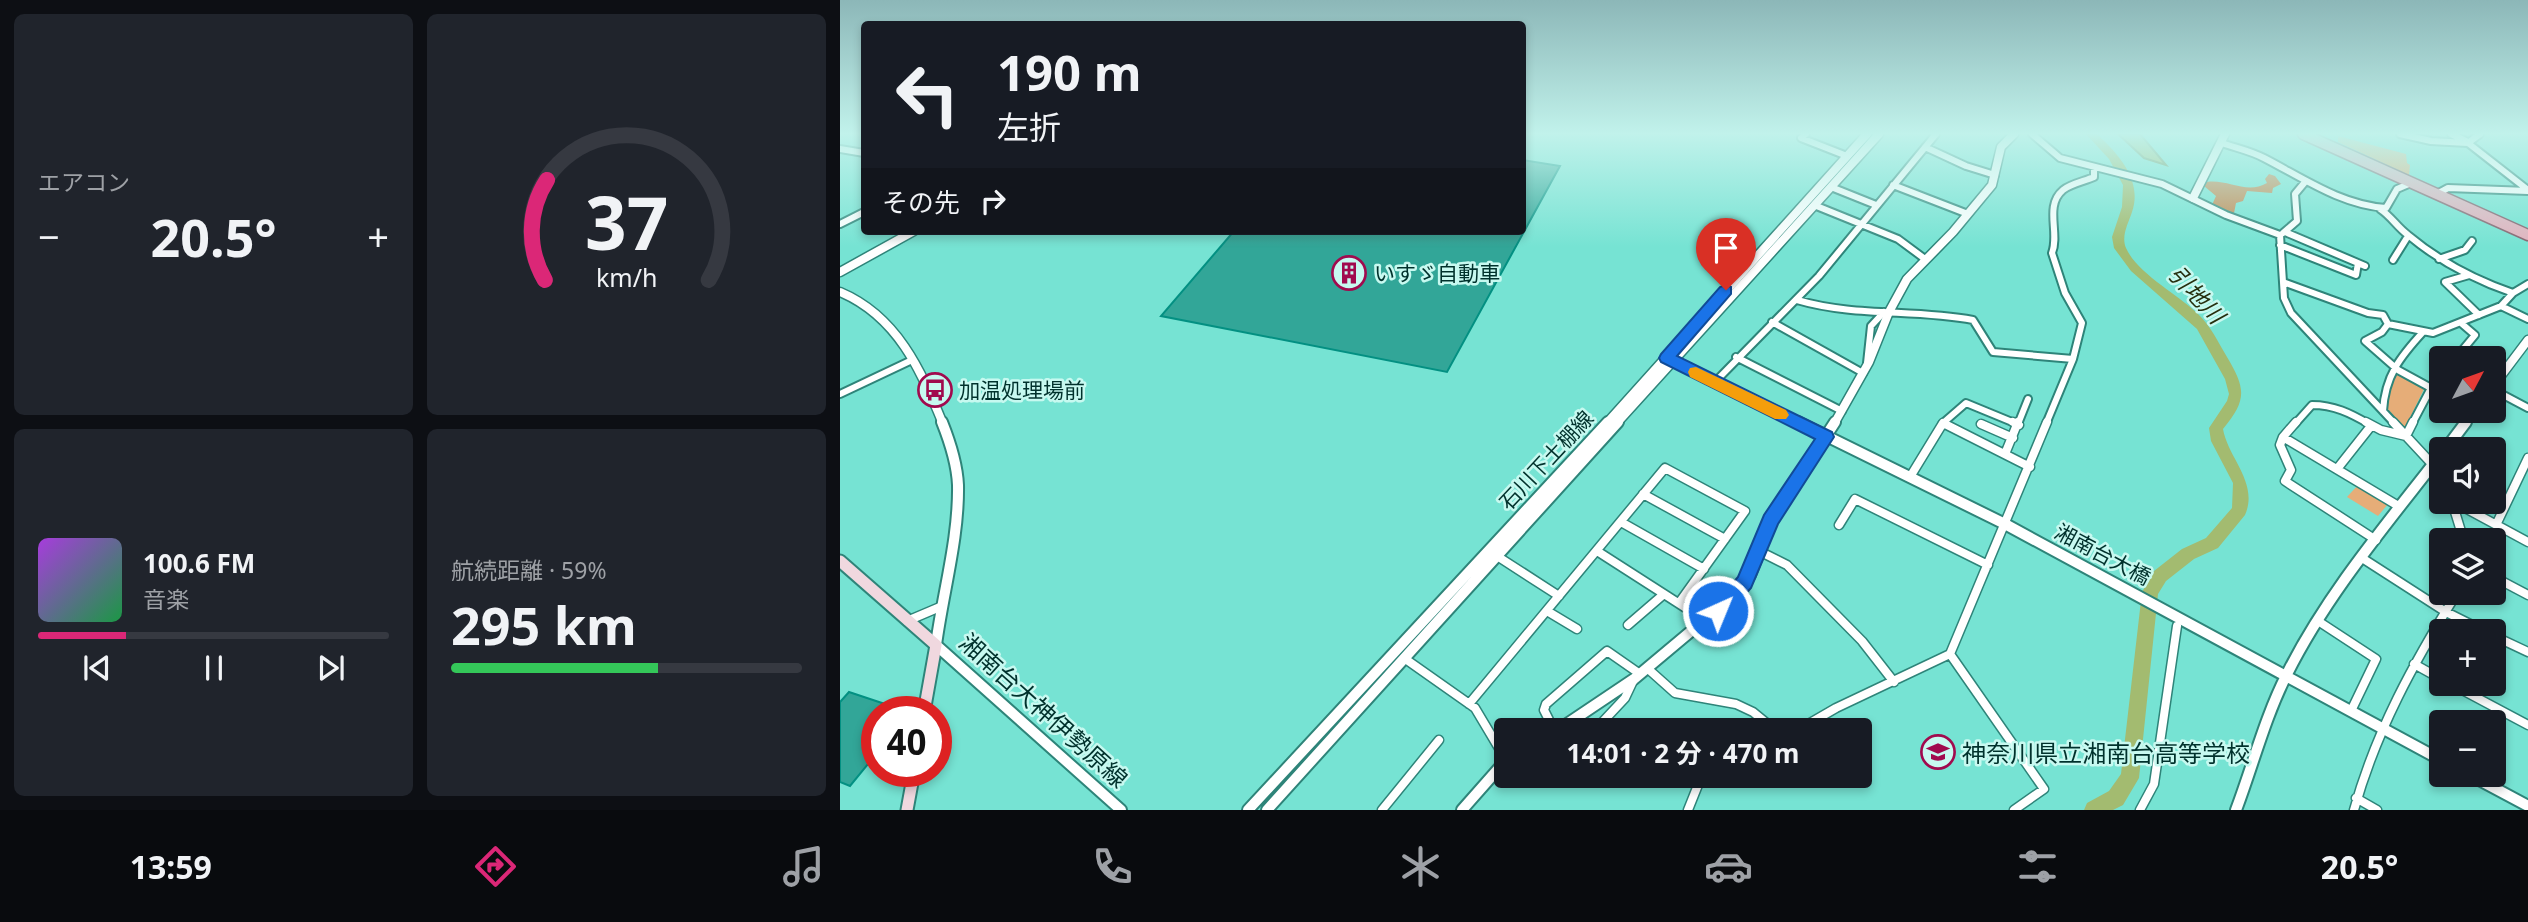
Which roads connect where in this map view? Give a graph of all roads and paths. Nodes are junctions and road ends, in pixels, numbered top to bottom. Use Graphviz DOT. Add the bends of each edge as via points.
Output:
graph roads {
  1 [pos="1832,172"];
  2 [pos="1844,172"];
  3 [pos="1904,172"];
  4 [pos="1984,172"];
  5 [pos="1996,172"];
  6 [pos="2094,172"];
  7 [pos="2117,172"];
  8 [pos="2207,172"];
  9 [pos="2288,172"];
  10 [pos="2388,172"];
  11 [pos="2396,172"];
  12 [pos="2505,172"];
  13 [pos="1995,175"];
  14 [pos="2305,182"];
  15 [pos="2413,183"];
  16 [pos="2423,184"];
  17 [pos="1893,185"];
  18 [pos="1830,187"];
  19 [pos="2528,191"];
  20 [pos="2438,193"];
  21 [pos="2193,198"];
  22 [pos="1805,200"];
  23 [pos="1814,205"];
  24 [pos="1876,205"];
  25 [pos="2379,209"];
  26 [pos="861,214"];
  27 [pos="1968,214"];
  28 [pos="1861,223"];
  29 [pos="840,224"];
  30 [pos="2528,233"];
  31 [pos="2282,234"];
  32 [pos="907,235"];
  33 [pos="2408,236"];
  34 [pos="2472,241"];
  35 [pos="2280,246"];
  36 [pos="1925,259"];
  37 [pos="2440,259"];
  38 [pos="2393,260"];
  39 [pos="840,272"];
  40 [pos="2469,275"];
  41 [pos="2283,282"];
  42 [pos="2528,284"];
  43 [pos="840,292"];
  44 [pos="2513,293"];
  45 [pos="1797,300"];
  46 [pos="2501,306"];
  47 [pos="1886,312"];
  48 [pos="2479,315"];
  49 [pos="2528,319"];
  50 [pos="1772,322"];
  51 [pos="2461,323"];
  52 [pos="2388,324"];
  53 [pos="2423,332"];
  54 [pos="2528,340"];
  55 [pos="2466,346"];
  56 [pos="1737,357"];
  57 [pos="2073,359"];
  58 [pos="912,360"];
  59 [pos="1671,360"];
  60 [pos="2393,366"];
  61 [pos="1865,370"];
  62 [pos="2506,371"];
  63 [pos="1715,382"];
  64 [pos="2429,387"];
  65 [pos="2429,392"];
  66 [pos="840,394"];
  67 [pos="2506,395"];
  68 [pos="2028,399"];
  69 [pos="2528,408"];
  70 [pos="1842,411"];
  71 [pos="2383,411"];
  72 [pos="1943,423"];
  73 [pos="1981,424"];
  74 [pos="2019,425"];
  75 [pos="2371,426"];
  76 [pos="2406,436"];
  77 [pos="1826,437"];
  78 [pos="2283,437"];
  79 [pos="2013,438"];
  80 [pos="2005,454"];
  81 [pos="2528,458"];
  82 [pos="2429,461"];
  83 [pos="2029,467"];
  84 [pos="2337,469"];
  85 [pos="2429,470"];
  86 [pos="1910,477"];
  87 [pos="1643,494"];
  88 [pos="2400,508"];
  89 [pos="2475,514"];
  90 [pos="1621,522"];
  91 [pos="2005,524"];
  92 [pos="1839,525"];
  93 [pos="2496,525"];
  94 [pos="1725,539"];
  95 [pos="2376,540"];
  96 [pos="2528,542"];
  97 [pos="1597,551"];
  98 [pos="1759,551"];
  99 [pos="1497,556"];
  100 [pos="2362,558"];
  101 [pos="840,561"];
  102 [pos="1988,565"];
  103 [pos="1703,569"];
  104 [pos="2506,583"];
  105 [pos="1664,594"];
  106 [pos="2528,595"];
  107 [pos="1559,596"];
  108 [pos="1679,603"];
  109 [pos="2450,605"];
  110 [pos="940,607"];
  111 [pos="1547,611"];
  112 [pos="2446,612"];
  113 [pos="2460,619"];
  114 [pos="907,621"];
  115 [pos="2318,621"];
  116 [pos="2180,622"];
  117 [pos="1703,623"];
  118 [pos="1628,625"];
  119 [pos="1577,629"];
  120 [pos="2506,642"];
  121 [pos="936,645"];
  122 [pos="2528,652"];
  123 [pos="1950,654"];
  124 [pos="1404,659"];
  125 [pos="2414,664"];
  126 [pos="2429,672"];
  127 [pos="1640,674"];
  128 [pos="2286,675"];
  129 [pos="1894,681"];
  130 [pos="927,696"];
  131 [pos="2473,696"];
  132 [pos="1469,704"];
  133 [pos="2351,711"];
  134 [pos="1549,718"];
  135 [pos="1577,718"];
  136 [pos="1606,718"];
  137 [pos="1761,718"];
  138 [pos="1822,718"];
  139 [pos="2528,726"];
  140 [pos="2380,727"];
  141 [pos="1494,739"];
  142 [pos="1439,740"];
  143 [pos="2429,754"];
  144 [pos="1494,773"];
  145 [pos="911,787"];
  146 [pos="2492,787"];
  147 [pos="1697,788"];
  148 [pos="2356,798"];
  149 [pos="2528,806"];
  150 [pos="907,810"];
  151 [pos="1121,810"];
  152 [pos="1248,810"];
  153 [pos="1267,810"];
  154 [pos="1382,810"];
  155 [pos="1462,810"];
  156 [pos="1688,810"];
  157 [pos="2014,810"];
  158 [pos="2140,810"];
  159 [pos="2236,810"];
  160 [pos="2354,810"];
  161 [pos="2376,810"];
  1 -- 22 [label="street, 石川下土棚線"];
  2 -- 18 [label="street, 石川下土棚線"];
  3 -- 17 [label="street"];
  4 -- 13 [label="street"];
  5 -- 13 [label="street"];
  6 -- 57 [label="street" via="2094,177 2063,190 2052,212 2054,262 2082,323"];
  7 -- 21 [label="street"];
  8 -- 21 [label="street"];
  9 -- 14 [label="street"];
  10 -- 15 [label="main road"];
  11 -- 16 [label="main road"];
  12 -- 19 [label="street"];
  13 -- 27 [label="street"];
  14 -- 25 [label="street"];
  14 -- 31 [label="street" via="2294,193 2297,221"];
  15 -- 16 [label="street"];
  15 -- 20 [label="main road"];
  15 -- 25 [label="street" via="2396,189 2387,206"];
  16 -- 20 [label="main road"];
  17 -- 24 [label="street"];
  17 -- 27 [label="street"];
  18 -- 23 [label="street, 石川下土棚線"];
  18 -- 24 [label="street"];
  19 -- 20 [label="street" via="2448,188"];
  20 -- 30 [label="main road"];
  21 -- 31 [label="street"];
  22 -- 23 [label="street"];
  22 -- 59 [label="street, 石川下土棚線"];
  23 -- 28 [label="street"];
  23 -- 59 [label="street, 石川下土棚線"];
  24 -- 28 [label="street"];
  25 -- 33 [label="street" via="2391,215"];
  26 -- 29 [label="street"];
  27 -- 36 [label="street"];
  28 -- 36 [label="street" via="1898,239"];
  28 -- 45 [label="street"];
  31 -- 35 [label="street"];
  31 -- 35 [label="street" via="2361,265 2356,275"];
  32 -- 39 [label="street"];
  33 -- 37 [label="street"];
  33 -- 38 [label="street"];
  34 -- 37 [label="street" via="2465,250"];
  35 -- 41 [label="street"];
  36 -- 47 [label="street"];
  37 -- 40 [label="street"];
  40 -- 44 [label="street"];
  40 -- 48 [label="street" via="2445,282"];
  41 -- 52 [label="street" via="2383,315"];
  41 -- 71 [label="street" via="2291,313"];
  42 -- 44 [label="street"];
  43 -- 58 [label="street" via="887,321"];
  44 -- 46 [label="street"];
  45 -- 47 [label="street" via="1844,311"];
  45 -- 50 [label="street"];
  46 -- 48 [label="street"];
  46 -- 49 [label="street"];
  47 -- 57 [label="street" via="1929,312 1973,320 1993,352"];
  47 -- 61 [label="street"];
  48 -- 51 [label="street"];
  50 -- 56 [label="street"];
  50 -- 61 [label="street"];
  51 -- 53 [label="street"];
  51 -- 55 [label="street" via="2475,335"];
  52 -- 53 [label="street"];
  52 -- 60 [label="street" via="2365,341"];
  53 -- 60 [label="street"];
  54 -- 62 [label="street"];
  56 -- 63 [label="street"];
  56 -- 70 [label="street"];
  57 -- 83 [label="street"];
  58 -- 66 [label="street"];
  58 -- 110 [label="street" via="952,446 958,473 954,532"];
  59 -- 63 [label="street, 湘南台大橋"];
  59 -- 99 [label="street, 石川下土棚線"];
  59 -- 152 [label="street, 石川下土棚線" via="1455,583"];
  60 -- 64 [label="street"];
  60 -- 71 [label="street" via="2385,381"];
  61 -- 70 [label="street"];
  63 -- 77 [label="street, 湘南台大橋"];
  65 -- 76 [label="street"];
  67 -- 69 [label="street"];
  68 -- 74 [label="street"];
  70 -- 77 [label="street"];
  71 -- 76 [label="street"];
  72 -- 74 [label="street" via="1966,403"];
  72 -- 80 [label="street"];
  72 -- 86 [label="street"];
  73 -- 79 [label="street"];
  74 -- 79 [label="street"];
  75 -- 76 [label="street" via="2385,434"];
  75 -- 78 [label="street" via="2334,405 2312,405"];
  75 -- 84 [label="street"];
  76 -- 82 [label="street"];
  77 -- 86 [label="street, 湘南台大橋"];
  77 -- 98 [label="street" via="1770,521"];
  78 -- 84 [label="street"];
  78 -- 95 [label="street" via="2280,445 2291,470 2285,481"];
  79 -- 80 [label="street"];
  80 -- 83 [label="street"];
  81 -- 93 [label="street"];
  83 -- 91 [label="street"];
  84 -- 88 [label="street"];
  85 -- 88 [label="street"];
  86 -- 91 [label="street, 湘南台大橋"];
  87 -- 90 [label="street"];
  87 -- 94 [label="street"];
  87 -- 94 [label="street" via="1665,467 1745,511"];
  88 -- 95 [label="street"];
  89 -- 93 [label="street"];
  90 -- 97 [label="street"];
  90 -- 103 [label="street"];
  91 -- 102 [label="street"];
  91 -- 116 [label="street, 湘南台大橋"];
  92 -- 102 [label="street" via="1855,499"];
  93 -- 96 [label="street"];
  94 -- 103 [label="street"];
  95 -- 100 [label="street"];
  97 -- 105 [label="street"];
  97 -- 107 [label="street"];
  98 -- 117 [label="street" via="1740,591"];
  98 -- 129 [label="street" via="1787,565 1863,641"];
  99 -- 107 [label="street"];
  99 -- 124 [label="street, 石川下土棚線"];
  100 -- 112 [label="street"];
  100 -- 115 [label="street"];
  101 -- 114 [label="main road, 湘南台大神伊勢原線"];
  102 -- 123 [label="street"];
  103 -- 108 [label="street"];
  104 -- 106 [label="street"];
  105 -- 108 [label="street"];
  105 -- 118 [label="street"];
  107 -- 111 [label="street"];
  108 -- 117 [label="street"];
  109 -- 112 [label="street"];
  110 -- 114 [label="street"];
  110 -- 121 [label="street"];
  111 -- 119 [label="street"];
  111 -- 132 [label="street"];
  112 -- 113 [label="street"];
  112 -- 125 [label="street"];
  114 -- 121 [label="main road, 湘南台大神伊勢原線"];
  115 -- 128 [label="street"];
  115 -- 133 [label="street" via="2376,659"];
  116 -- 128 [label="street, 湘南台大橋"];
  116 -- 158 [label="street" via="2154,784"];
  117 -- 127 [label="street"];
  120 -- 122 [label="street"];
  121 -- 130 [label="main road, 湘南台大神伊勢原線"];
  121 -- 151 [label="street, 湘南台大神伊勢原線"];
  123 -- 129 [label="street"];
  123 -- 157 [label="street" via="2044,789"];
  124 -- 132 [label="street"];
  124 -- 153 [label="street, 石川下土棚線"];
  125 -- 126 [label="street"];
  125 -- 140 [label="street"];
  127 -- 134 [label="street" via="1607,651 1546,704"];
  127 -- 135 [label="street"];
  127 -- 136 [label="street"];
  127 -- 137 [label="street" via="1678,695 1723,700"];
  128 -- 133 [label="street, 湘南台大橋"];
  128 -- 159 [label="street"];
  129 -- 138 [label="street"];
  131 -- 139 [label="street"];
  132 -- 141 [label="street"];
  133 -- 140 [label="street, 湘南台大橋"];
  140 -- 143 [label="street, 湘南台大橋"];
  140 -- 148 [label="street"];
  142 -- 154 [label="street"];
  144 -- 155 [label="street"];
  145 -- 150 [label="main road"];
  146 -- 149 [label="street"];
  147 -- 156 [label="street"];
  148 -- 160 [label="street"];
  148 -- 161 [label="street"];
}
